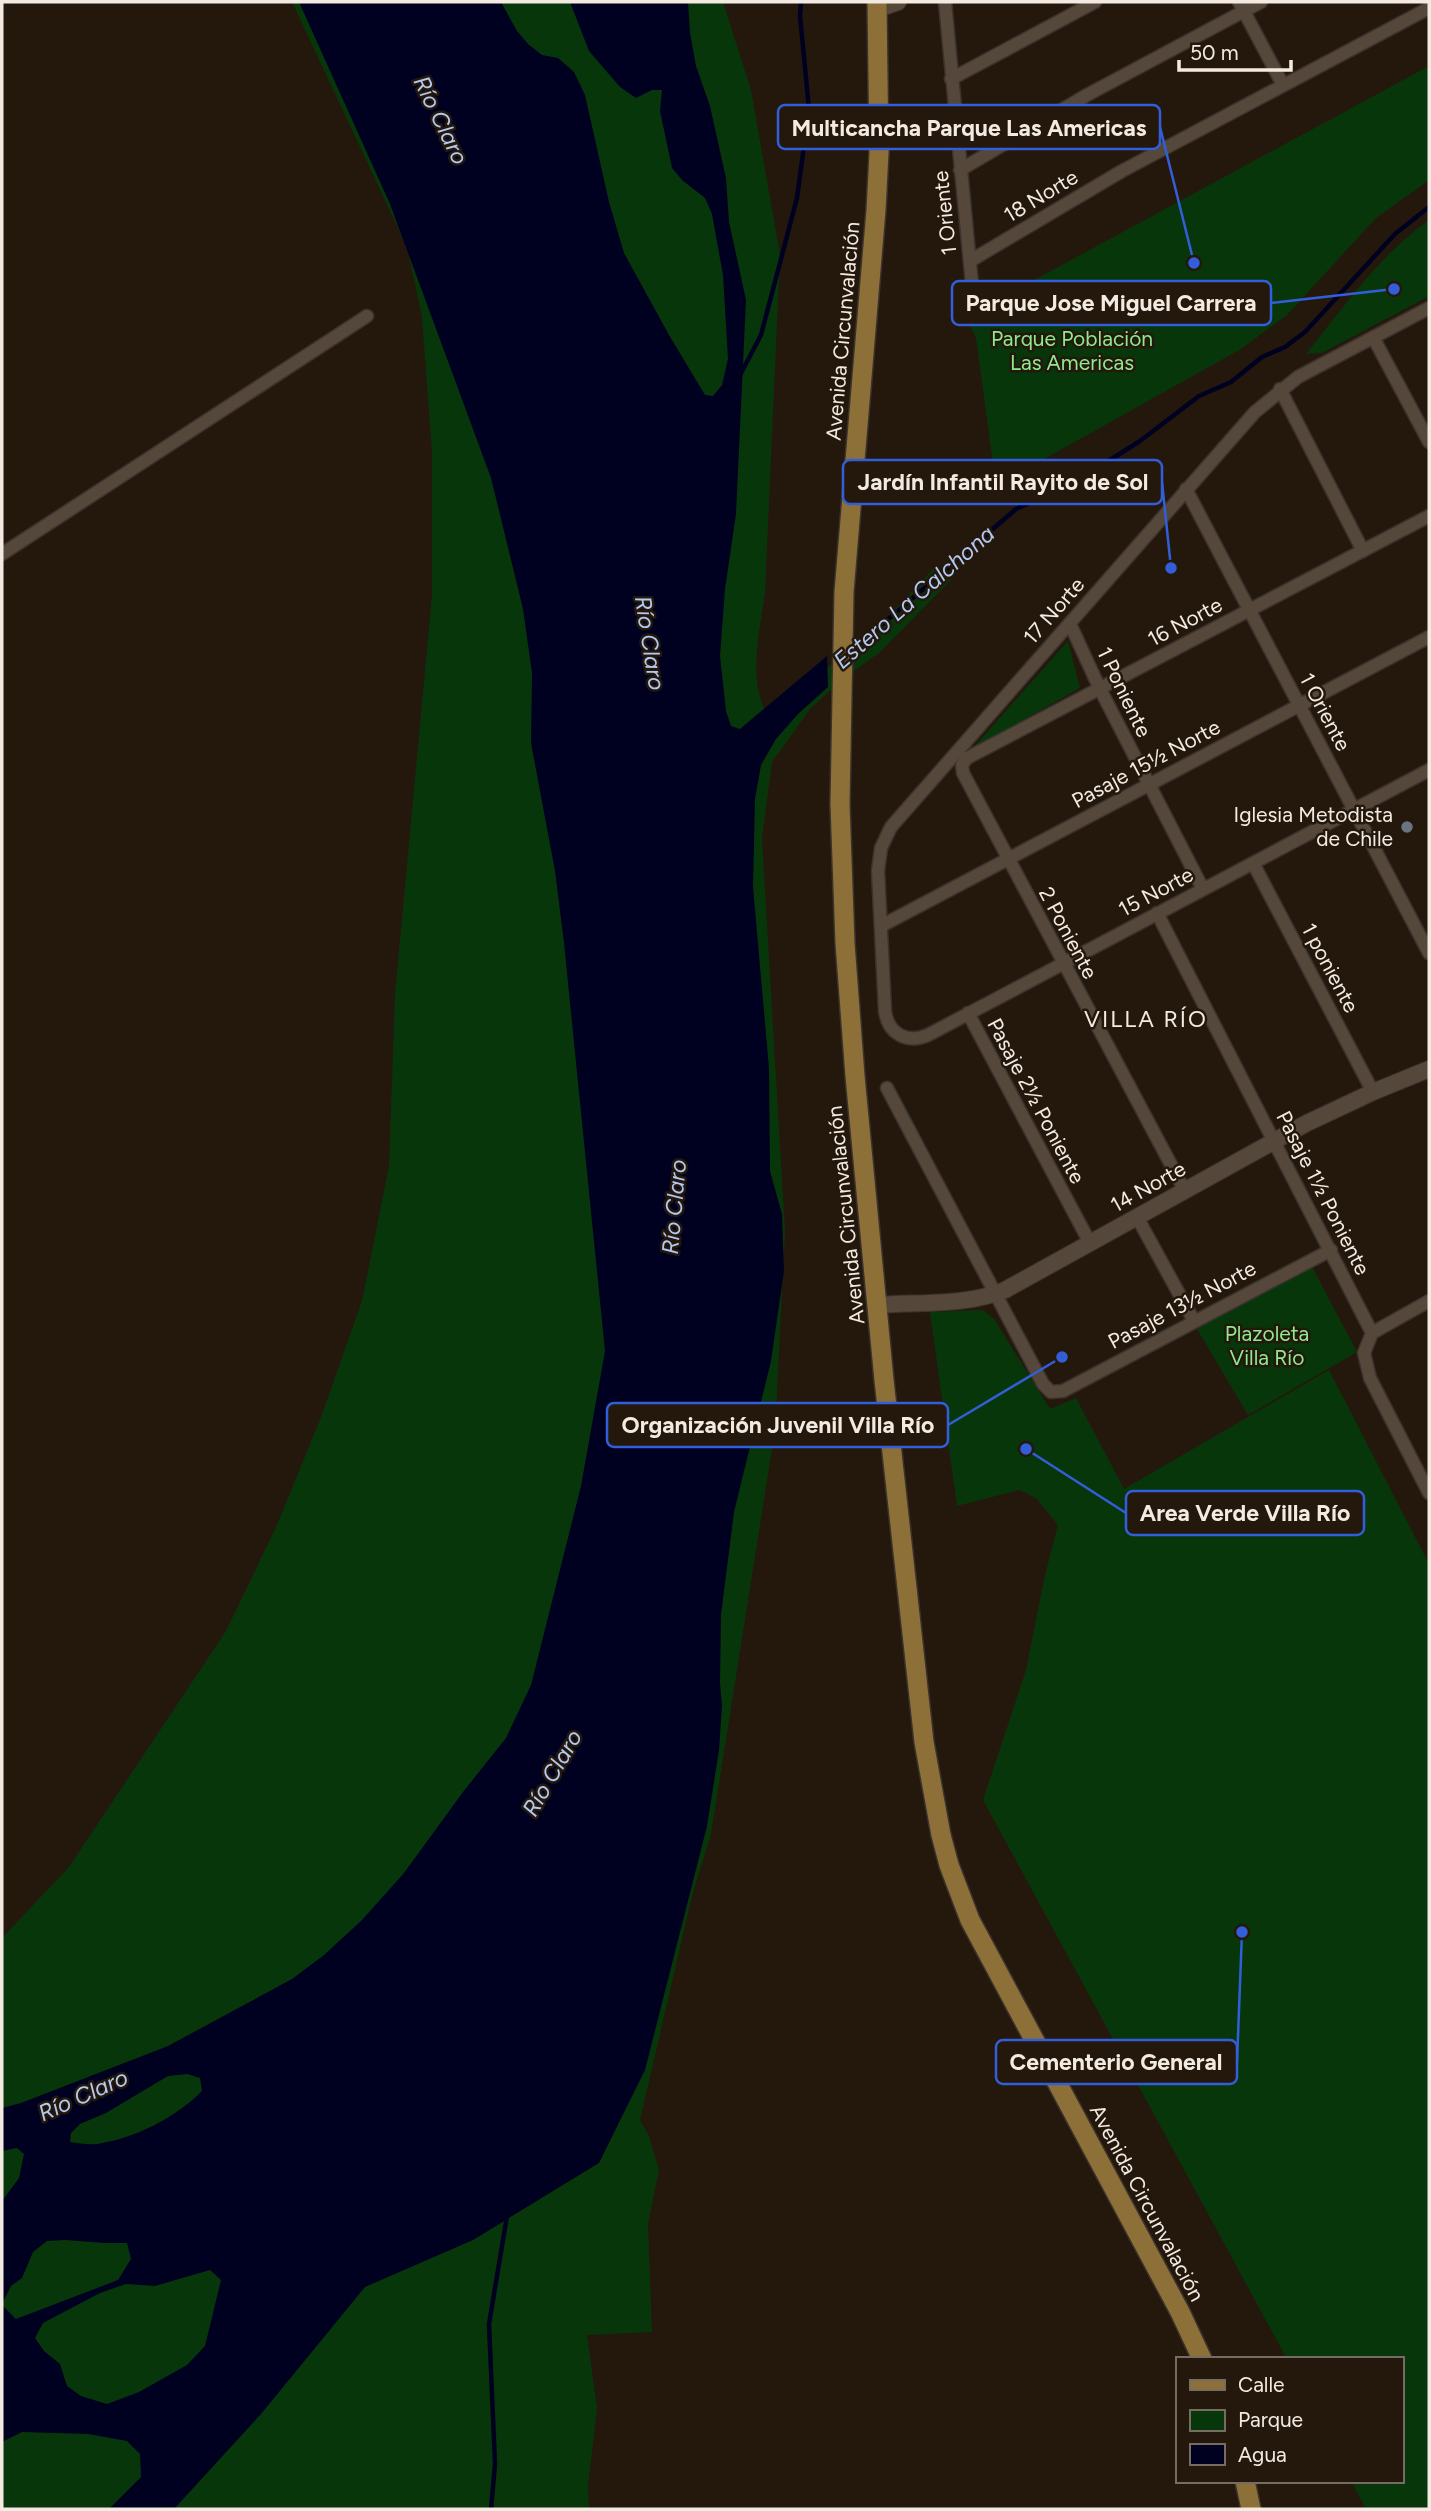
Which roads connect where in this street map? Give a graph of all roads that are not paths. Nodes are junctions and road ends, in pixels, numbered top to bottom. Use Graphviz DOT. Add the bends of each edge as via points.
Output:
graph roads {
  1 [pos="898,2"];
  2 [pos="945,2"];
  3 [pos="1095,2"];
  4 [pos="1261,2"];
  5 [pos="877,5"];
  6 [pos="1242,6"];
  7 [pos="1429,8"];
  8 [pos="951,79"];
  9 [pos="1283,85"];
  10 [pos="960,170"];
  11 [pos="970,261"];
  12 [pos="973,295"];
  13 [pos="1429,308"];
  14 [pos="367,316"];
  15 [pos="1373,337"];
  16 [pos="1280,389"];
  17 [pos="1429,442"];
  18 [pos="1186,489"];
  19 [pos="1429,516"];
  20 [pos="1363,551"];
  21 [pos="2,554"];
  22 [pos="1251,610"];
  23 [pos="1070,624"];
  24 [pos="1429,637"];
  25 [pos="1100,689"];
  26 [pos="1300,705"];
  27 [pos="962,765"];
  28 [pos="1429,770"];
  29 [pos="1149,784"];
  30 [pos="1355,809"];
  31 [pos="1008,859"];
  32 [pos="1253,863"];
  33 [pos="1203,889"];
  34 [pos="1157,913"];
  35 [pos="881,926"];
  36 [pos="1429,953"];
  37 [pos="1063,963"];
  38 [pos="968,1013"];
  39 [pos="899,1035"];
  40 [pos="1429,1069"];
  41 [pos="887,1088"];
  42 [pos="1373,1092"];
  43 [pos="1275,1140"];
  44 [pos="1185,1191"];
  45 [pos="1137,1217"];
  46 [pos="1090,1244"];
  47 [pos="1331,1250"];
  48 [pos="995,1294"];
  49 [pos="1429,1301"];
  50 [pos="878,1305"];
  51 [pos="1194,1321"];
  52 [pos="1372,1333"];
  53 [pos="1429,1493"];
  54 [pos="1201,2357"];
  55 [pos="1245,2483"];
  56 [pos="1251,2509"];
  1 -- 5 [label="street"];
  2 -- 8 [label="street, 1 Oriente"];
  3 -- 8 [label="street"];
  4 -- 6 [label="street"];
  5 -- 50 [label="main road, Avenida Circunvalación" via="876,223 844,592 840,804 849,1010"];
  6 -- 9 [label="street"];
  6 -- 10 [label="street"];
  7 -- 9 [label="street, 18 Norte"];
  8 -- 10 [label="street, 1 Oriente"];
  9 -- 11 [label="street, 18 Norte" via="1122,171"];
  10 -- 11 [label="street, 1 Oriente"];
  11 -- 12 [label="street, 1 Oriente"];
  13 -- 15 [label="street, 17 Norte"];
  14 -- 21 [label="street"];
  15 -- 16 [label="street, 17 Norte"];
  15 -- 17 [label="street"];
  16 -- 18 [label="street, 17 Norte"];
  16 -- 20 [label="street"];
  18 -- 22 [label="street, 1 Oriente"];
  18 -- 23 [label="street, 17 Norte"];
  19 -- 20 [label="street, 16 Norte"];
  20 -- 22 [label="street, 16 Norte"];
  22 -- 25 [label="street, 16 Norte"];
  22 -- 26 [label="street, 1 Oriente"];
  23 -- 25 [label="street, 1 Poniente"];
  23 -- 35 [label="street, 17 Norte" via="891,827 878,859"];
  24 -- 26 [label="street, Pasaje 15½ Norte"];
  25 -- 27 [label="street, 16 Norte" via="967,758"];
  25 -- 29 [label="street, 1 Poniente"];
  26 -- 29 [label="street, Pasaje 15½ Norte"];
  26 -- 30 [label="street, 1 Oriente"];
  27 -- 31 [label="street, 2 Poniente"];
  28 -- 30 [label="street, 15 Norte"];
  29 -- 31 [label="street, Pasaje 15½ Norte"];
  29 -- 33 [label="street, 1 Poniente"];
  30 -- 32 [label="street, 15 Norte"];
  30 -- 36 [label="street, 1 Oriente"];
  31 -- 35 [label="street, Pasaje 15½ Norte"];
  31 -- 37 [label="street, 2 Poniente"];
  32 -- 33 [label="street, 15 Norte"];
  32 -- 42 [label="street, 1 poniente"];
  33 -- 34 [label="street, 15 Norte"];
  34 -- 37 [label="street, 15 Norte"];
  34 -- 43 [label="street, Pasaje 1½ Poniente"];
  35 -- 39 [label="street, 17 Norte" via="886,1018"];
  37 -- 38 [label="street, 15 Norte"];
  37 -- 44 [label="street, 2 Poniente"];
  38 -- 39 [label="street, 15 Norte" via="921,1038"];
  38 -- 46 [label="street, Pasaje 2½ Poniente"];
  40 -- 42 [label="street, 14 Norte"];
  41 -- 48 [label="street"];
  42 -- 43 [label="street, 14 Norte"];
  43 -- 44 [label="street, 14 Norte"];
  43 -- 47 [label="street, Pasaje 1½ Poniente"];
  44 -- 45 [label="street, 14 Norte"];
  45 -- 46 [label="street, 14 Norte"];
  45 -- 51 [label="street"];
  46 -- 48 [label="street, 14 Norte"];
  47 -- 51 [label="street, Pasaje 13½ Norte"];
  47 -- 52 [label="street, Pasaje 1½ Poniente"];
  48 -- 50 [label="street, 14 Norte"];
  48 -- 51 [label="street, Pasaje 13½ Norte" via="1042,1384 1051,1392 1063,1391"];
  49 -- 52 [label="street"];
  50 -- 54 [label="main road, Avenida Circunvalación" via="924,1742 949,1865 988,1957"];
  52 -- 53 [label="street" via="1364,1353 1370,1378"];
  55 -- 56 [label="main road"];
}
